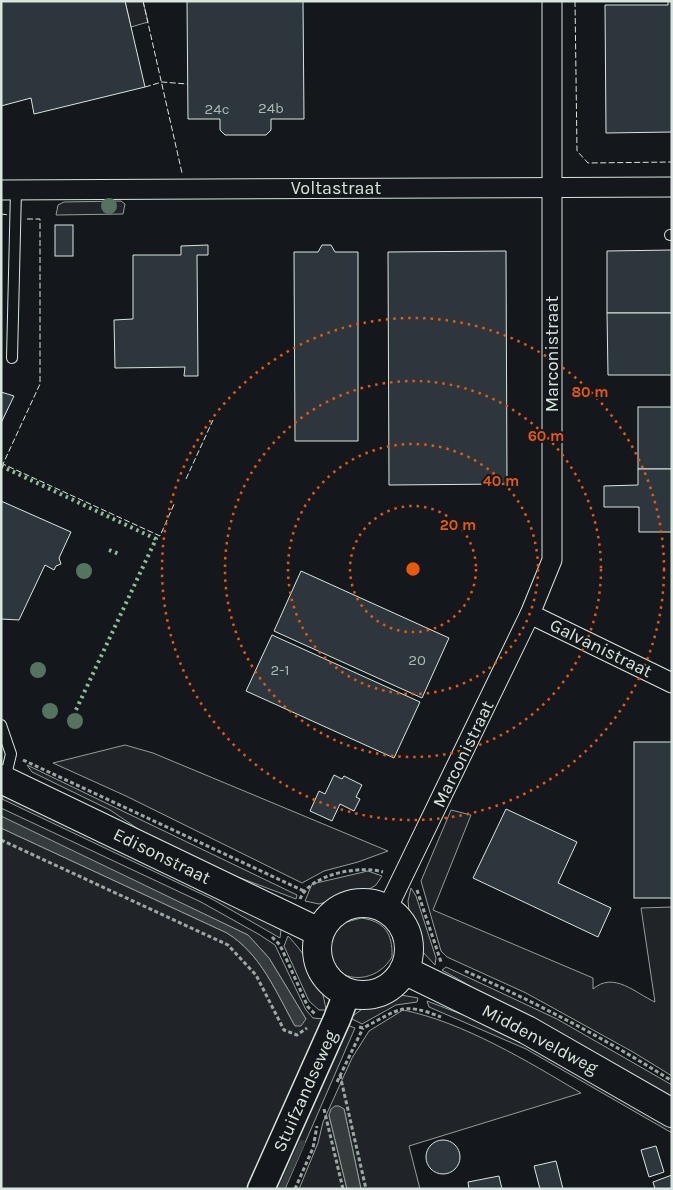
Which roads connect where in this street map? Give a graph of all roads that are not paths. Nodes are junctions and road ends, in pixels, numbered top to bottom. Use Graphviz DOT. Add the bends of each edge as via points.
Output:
graph roads {
  1 [pos="552,1"];
  2 [pos="552,186"];
  3 [pos="672,187"];
  4 [pos="8,190"];
  5 [pos="12,358"];
  6 [pos="530,614"];
  7 [pos="672,682"];
  8 [pos="1,724"];
  9 [pos="3,780"];
  10 [pos="387,909"];
  11 [pos="319,932"];
  12 [pos="404,970"];
  13 [pos="347,993"];
  14 [pos="672,1113"];
  15 [pos="261,1189"];
  1 -- 2 [label="street, Marconistraat"];
  2 -- 3 [label="street, Voltastraat"];
  2 -- 4 [label="street, Voltastraat"];
  2 -- 6 [label="street, Marconistraat" via="552,560"];
  4 -- 5 [label="lane"];
  6 -- 7 [label="street, Galvanistraat"];
  6 -- 10 [label="street, Marconistraat"];
  8 -- 9 [label="lane, Edisonstraat" via="11,754"];
  9 -- 11 [label="main road, Edisonstraat"];
  10 -- 11 [label="main road" via="361,902 348,905 326,920"];
  10 -- 12 [label="main road" via="398,918 409,943"];
  11 -- 13 [label="main road" via="317,961 334,986"];
  12 -- 13 [label="main road" via="398,980 380,992 358,996"];
  12 -- 14 [label="main road, Middenveldweg" via="527,1030"];
  13 -- 15 [label="street, Stuifzandseweg"];
}
